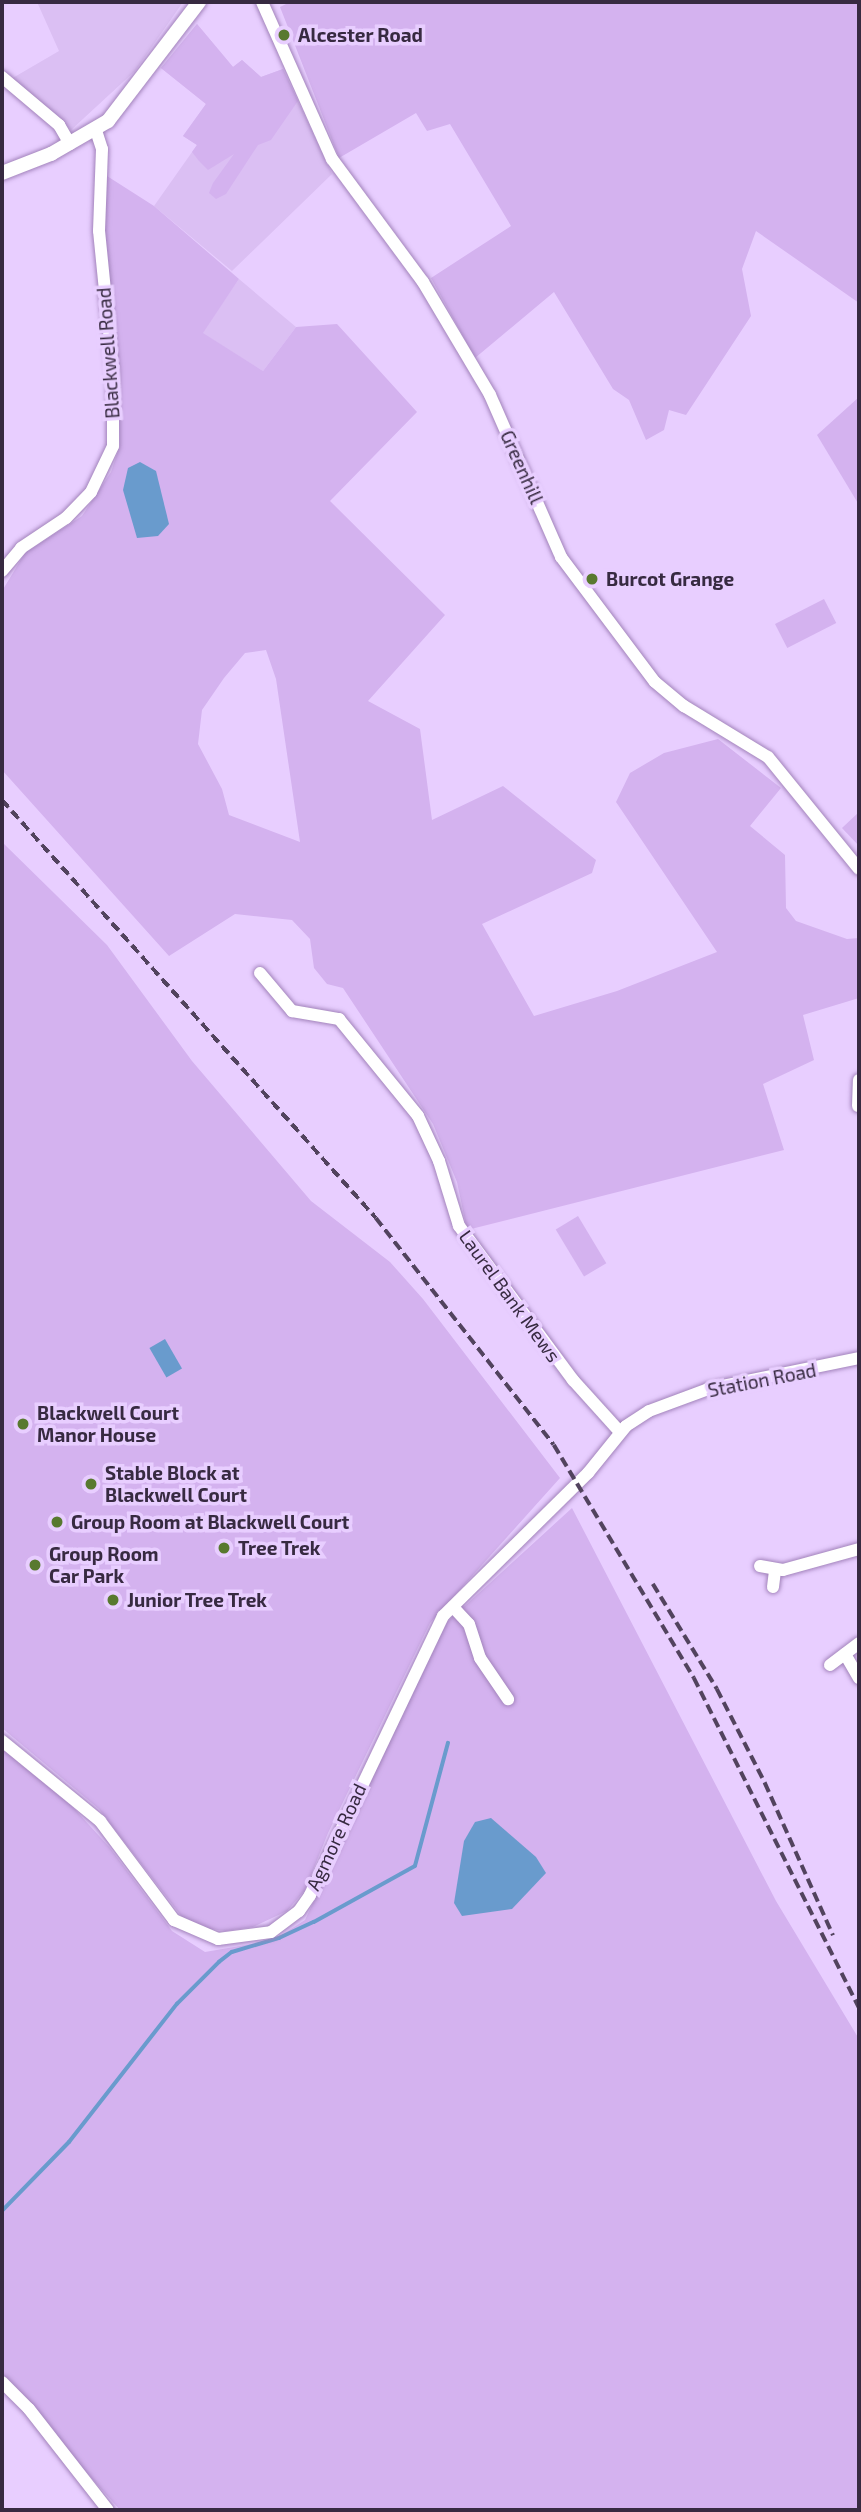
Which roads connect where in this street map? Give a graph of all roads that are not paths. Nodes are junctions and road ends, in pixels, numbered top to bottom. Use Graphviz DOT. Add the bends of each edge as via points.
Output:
graph roads {
  1 [pos="199,2"];
  2 [pos="262,2"];
  3 [pos="2,76"];
  4 [pos="96,131"];
  5 [pos="70,144"];
  6 [pos="2,173"];
  7 [pos="2,571"];
  8 [pos="859,869"];
  9 [pos="260,973"];
  10 [pos="859,1080"];
  11 [pos="858,1106"];
  12 [pos="859,1358"];
  13 [pos="620,1432"];
  14 [pos="572,1486"];
  15 [pos="859,1549"];
  16 [pos="760,1566"];
  17 [pos="775,1570"];
  18 [pos="773,1587"];
  19 [pos="453,1607"];
  20 [pos="859,1643"];
  21 [pos="845,1654"];
  22 [pos="830,1665"];
  23 [pos="859,1678"];
  24 [pos="508,1699"];
  25 [pos="2,1741"];
  26 [pos="2,2382"];
  27 [pos="108,2510"];
  1 -- 4 [label="main road" via="117,111"];
  2 -- 8 [label="street, Greenhill" via="331,159 423,282 490,395 567,565 655,682 684,706 768,757"];
  3 -- 5 [label="street" via="46,112"];
  4 -- 5 [label="main road"];
  4 -- 7 [label="street, Blackwell Road" via="102,149 99,231 113,370 113,446 91,492 66,518 21,548"];
  5 -- 6 [label="main road"];
  9 -- 13 [label="street, Laurel Bank Mews" via="292,1012 339,1019 418,1116 439,1160 459,1226 557,1360"];
  10 -- 11 [label="street"];
  12 -- 13 [label="street, Station Road" via="708,1389 649,1411"];
  13 -- 14 [label="street, Station Road"];
  14 -- 19 [label="street, Agmore Road"];
  15 -- 17 [label="street"];
  16 -- 17 [label="street"];
  17 -- 18 [label="street"];
  19 -- 24 [label="street" via="469,1624 480,1658"];
  19 -- 25 [label="street, Agmore Road" via="443,1616 342,1819 310,1895 294,1916 271,1932 218,1939 174,1920 100,1821"];
  20 -- 21 [label="street"];
  21 -- 22 [label="street"];
  21 -- 23 [label="street"];
  26 -- 27 [label="street" via="29,2409"];
}
